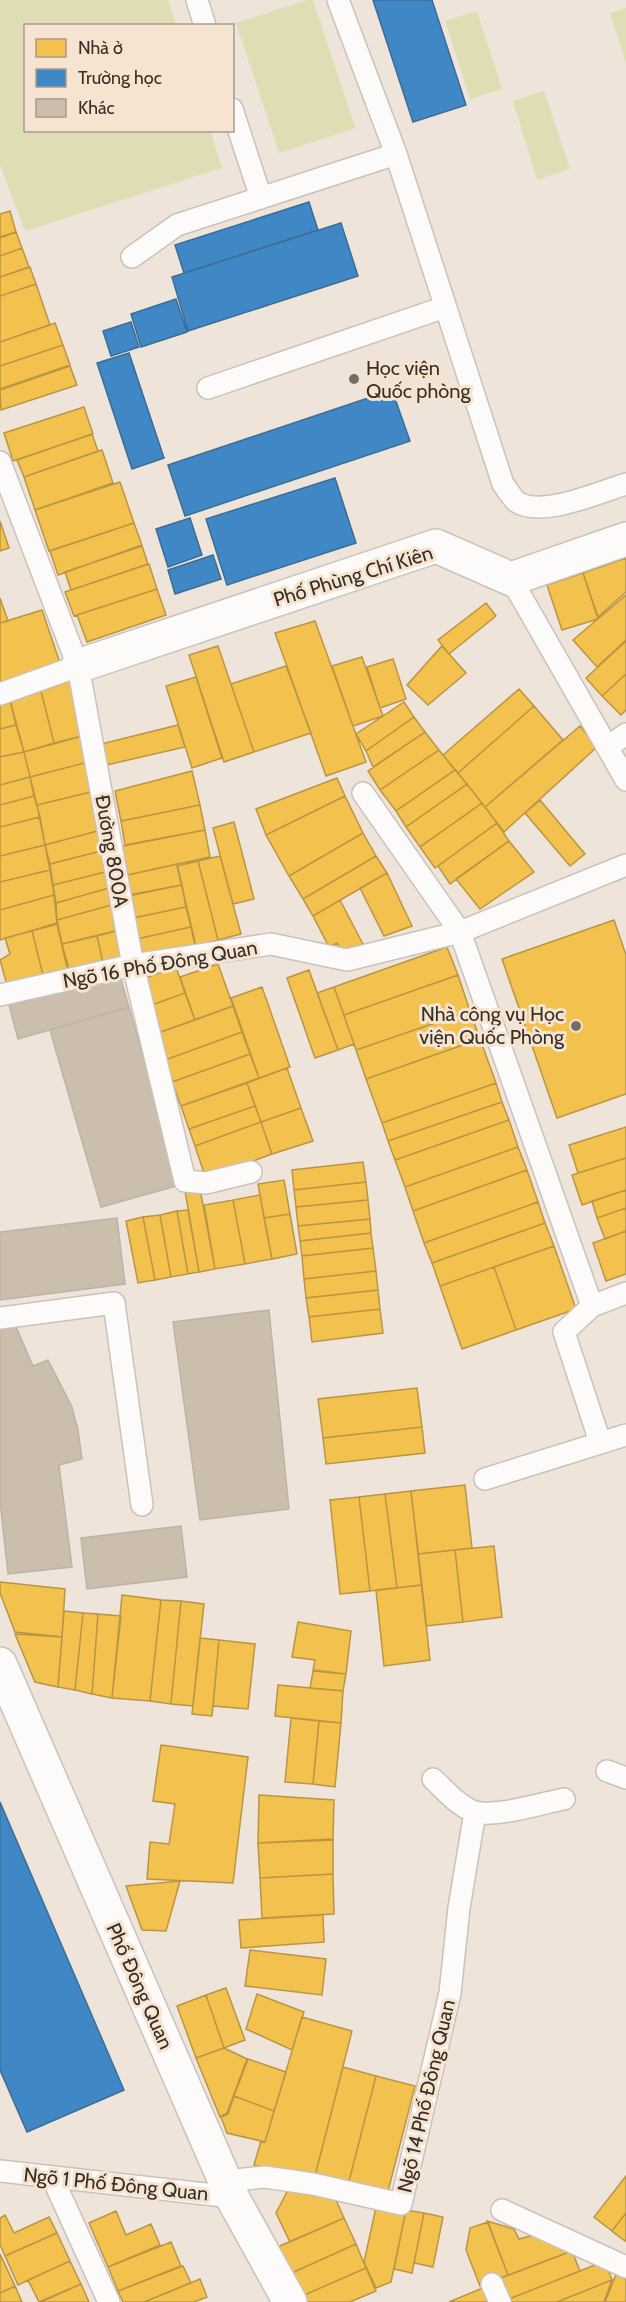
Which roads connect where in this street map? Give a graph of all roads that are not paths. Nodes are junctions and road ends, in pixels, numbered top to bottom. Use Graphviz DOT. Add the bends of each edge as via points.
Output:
graph roads {
  1 [pos="197,0"];
  2 [pos="338,0"];
  3 [pos="204,24"];
  4 [pos="234,116"];
  5 [pos="396,154"];
  6 [pos="261,198"];
  7 [pos="132,257"];
  8 [pos="445,307"];
  9 [pos="208,388"];
  10 [pos="0,462"];
  11 [pos="626,484"];
  12 [pos="626,539"];
  13 [pos="511,579"];
  14 [pos="78,666"];
  15 [pos="0,694"];
  16 [pos="626,734"];
  17 [pos="608,747"];
  18 [pos="626,780"];
  19 [pos="363,793"];
  20 [pos="626,865"];
  21 [pos="460,932"];
  22 [pos="133,965"];
  23 [pos="0,995"];
  24 [pos="251,1172"];
  25 [pos="626,1293"];
  26 [pos="592,1306"];
  27 [pos="0,1318"];
  28 [pos="626,1436"];
  29 [pos="600,1442"];
  30 [pos="484,1479"];
  31 [pos="142,1505"];
  32 [pos="4,1684"];
  33 [pos="432,1779"];
  34 [pos="564,1799"];
  35 [pos="475,1812"];
  36 [pos="0,2170"];
  37 [pos="52,2177"];
  38 [pos="229,2189"];
  39 [pos="502,2210"];
  40 [pos="626,2267"];
  41 [pos="110,2302"];
  42 [pos="290,2302"];
  1 -- 3 [label="lane"];
  2 -- 5 [label="lane"];
  4 -- 6 [label="lane"];
  5 -- 6 [label="lane"];
  5 -- 8 [label="lane"];
  6 -- 7 [label="lane" via="177,225"];
  8 -- 9 [label="lane"];
  8 -- 11 [label="lane" via="503,484 516,502 545,508"];
  10 -- 14 [label="lane, Đường 800A"];
  12 -- 13 [label="street"];
  13 -- 14 [label="street, Phố Phùng Chí Kiên" via="436,546"];
  13 -- 17 [label="lane"];
  14 -- 15 [label="lane"];
  14 -- 22 [label="lane, Đường 800A"];
  16 -- 17 [label="lane"];
  17 -- 18 [label="lane"];
  19 -- 21 [label="lane"];
  20 -- 21 [label="lane, Ngõ 16 Phố Đông Quan"];
  21 -- 22 [label="lane, Ngõ 16 Phố Đông Quan" via="347,960 271,944"];
  21 -- 26 [label="lane"];
  22 -- 23 [label="lane, Ngõ 16 Phố Đông Quan"];
  22 -- 24 [label="lane, Đường 800A" via="185,1181 206,1183"];
  25 -- 26 [label="lane"];
  26 -- 29 [label="lane" via="564,1332"];
  27 -- 31 [label="lane" via="114,1303"];
  28 -- 29 [label="lane"];
  29 -- 30 [label="lane"];
  32 -- 38 [label="street, Phố Đông Quan"];
  33 -- 35 [label="lane" via="458,1803"];
  34 -- 35 [label="lane"];
  35 -- 38 [label="lane, Ngõ 14 Phố Đông Quan" via="450,1993 401,2204 265,2177"];
  36 -- 37 [label="lane, Ngõ 1 Phố Đông Quan"];
  37 -- 38 [label="lane, Ngõ 1 Phố Đông Quan"];
  37 -- 41 [label="lane"];
  38 -- 42 [label="street, Phố Đông Quan"];
  39 -- 40 [label="lane"];
}
